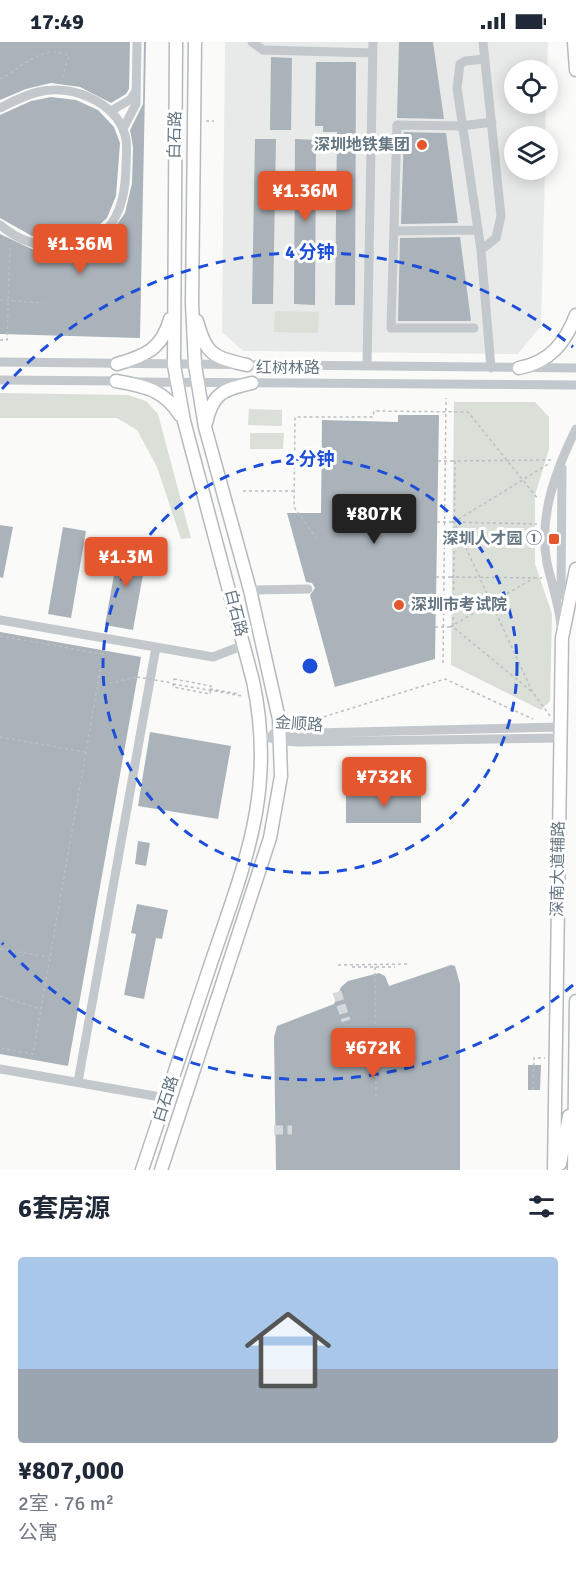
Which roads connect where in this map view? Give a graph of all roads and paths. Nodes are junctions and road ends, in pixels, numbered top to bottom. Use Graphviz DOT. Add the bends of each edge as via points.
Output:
graph roads {
  1 [pos="137,42"];
  2 [pos="176,42"];
  3 [pos="195,42"];
  4 [pos="252,42"];
  5 [pos="373,42"];
  6 [pos="483,42"];
  7 [pos="574,42"];
  8 [pos="47,48"];
  9 [pos="31,53"];
  10 [pos="373,53"];
  11 [pos="485,59"];
  12 [pos="576,70"];
  13 [pos="0,79"];
  14 [pos="61,91"];
  15 [pos="136,91"];
  16 [pos="0,108"];
  17 [pos="111,111"];
  18 [pos="492,122"];
  19 [pos="461,126"];
  20 [pos="123,129"];
  21 [pos="0,225"];
  22 [pos="477,230"];
  23 [pos="394,231"];
  24 [pos="12,234"];
  25 [pos="481,250"];
  26 [pos="0,300"];
  27 [pos="9,301"];
  28 [pos="174,301"];
  29 [pos="43,303"];
  30 [pos="192,303"];
  31 [pos="576,315"];
  32 [pos="474,328"];
  33 [pos="0,340"];
  34 [pos="0,362"];
  35 [pos="117,364"];
  36 [pos="174,365"];
  37 [pos="195,365"];
  38 [pos="247,365"];
  39 [pos="367,366"];
  40 [pos="491,368"];
  41 [pos="519,368"];
  42 [pos="576,368"];
  43 [pos="0,380"];
  44 [pos="116,381"];
  45 [pos="177,382"];
  46 [pos="197,383"];
  47 [pos="252,383"];
  48 [pos="576,385"];
  49 [pos="446,398"];
  50 [pos="446,412"];
  51 [pos="184,421"];
  52 [pos="206,427"];
  53 [pos="576,429"];
  54 [pos="562,459"];
  55 [pos="507,460"];
  56 [pos="438,461"];
  57 [pos="453,461"];
  58 [pos="523,480"];
  59 [pos="243,491"];
  60 [pos="294,491"];
  61 [pos="538,499"];
  62 [pos="437,522"];
  63 [pos="453,522"];
  64 [pos="538,524"];
  65 [pos="317,539"];
  66 [pos="576,569"];
  67 [pos="436,577"];
  68 [pos="454,577"];
  69 [pos="480,578"];
  70 [pos="534,578"];
  71 [pos="543,578"];
  72 [pos="308,589"];
  73 [pos="250,590"];
  74 [pos="492,604"];
  75 [pos="560,615"];
  76 [pos="0,620"];
  77 [pos="435,627"];
  78 [pos="452,627"];
  79 [pos="0,636"];
  80 [pos="562,638"];
  81 [pos="244,645"];
  82 [pos="156,648"];
  83 [pos="443,663"];
  84 [pos="173,684"];
  85 [pos="97,686"];
  86 [pos="210,689"];
  87 [pos="532,691"];
  88 [pos="239,694"];
  89 [pos="243,696"];
  90 [pos="550,716"];
  91 [pos="541,722"];
  92 [pos="300,724"];
  93 [pos="560,733"];
  94 [pos="0,736"];
  95 [pos="262,736"];
  96 [pos="282,737"];
  97 [pos="86,752"];
  98 [pos="0,949"];
  99 [pos="50,957"];
  100 [pos="338,964"];
  101 [pos="407,964"];
  102 [pos="352,967"];
  103 [pos="375,967"];
  104 [pos="395,967"];
  105 [pos="0,996"];
  106 [pos="576,1000"];
  107 [pos="41,1009"];
  108 [pos="0,1048"];
  109 [pos="534,1065"];
  110 [pos="0,1069"];
  111 [pos="575,1076"];
  112 [pos="78,1082"];
  113 [pos="533,1090"];
  114 [pos="166,1098"];
  115 [pos="376,1100"];
  116 [pos="142,1170"];
  117 [pos="161,1170"];
  118 [pos="554,1170"];
  119 [pos="559,1170"];
  120 [pos="574,1170"];
  1 -- 15 [label="street"];
  2 -- 28 [label="main road, 白石路"];
  3 -- 30 [label="main road, 白石路"];
  4 -- 10 [label="street" via="263,50"];
  5 -- 10 [label="street"];
  6 -- 11 [label="street"];
  7 -- 12 [label="main road"];
  8 -- 14 [label="path" via="69,56 62,70"];
  9 -- 13 [label="path"];
  10 -- 39 [label="street"];
  11 -- 18 [label="street"];
  11 -- 19 [label="street" via="465,61 458,70"];
  14 -- 16 [label="street" via="39,92"];
  14 -- 17 [label="street" via="85,95"];
  15 -- 17 [label="street" via="131,99"];
  15 -- 20 [label="street" via="134,112"];
  17 -- 20 [label="street"];
  18 -- 19 [label="street"];
  18 -- 25 [label="street" via="501,224 496,238"];
  19 -- 22 [label="street"];
  19 -- 23 [label="street" via="397,125"];
  20 -- 24 [label="street" via="125,192 117,217 108,228 90,240 65,247 40,246"];
  21 -- 24 [label="street"];
  22 -- 23 [label="street"];
  22 -- 25 [label="street"];
  23 -- 32 [label="street" via="391,328"];
  24 -- 27 [label="path"];
  25 -- 40 [label="street"];
  26 -- 27 [label="path"];
  27 -- 29 [label="path"];
  27 -- 33 [label="path" via="7,340"];
  28 -- 35 [label="main road" via="161,342 146,354"];
  28 -- 36 [label="main road, 白石路"];
  30 -- 37 [label="main road, 白石路"];
  30 -- 38 [label="main road" via="205,347 220,358"];
  31 -- 41 [label="main road" via="554,352 538,363"];
  34 -- 35 [label="street, 红树林路"];
  35 -- 36 [label="street, 红树林路"];
  36 -- 37 [label="street, 红树林路"];
  36 -- 45 [label="main road, 白石路"];
  37 -- 38 [label="street, 红树林路"];
  37 -- 46 [label="main road, 白石路"];
  38 -- 39 [label="street, 红树林路"];
  39 -- 40 [label="street, 红树林路"];
  40 -- 41 [label="street, 红树林路"];
  41 -- 42 [label="street, 红树林路"];
  43 -- 44 [label="street, 红树林路"];
  44 -- 45 [label="street, 红树林路"];
  44 -- 51 [label="main road" via="159,391"];
  45 -- 46 [label="street, 红树林路"];
  45 -- 51 [label="main road, 白石路"];
  46 -- 47 [label="street, 红树林路"];
  46 -- 52 [label="main road, 白石路"];
  47 -- 48 [label="street, 红树林路"];
  47 -- 52 [label="main road" via="215,397"];
  49 -- 50 [label="path"];
  50 -- 55 [label="path" via="468,412"];
  50 -- 60 [label="path" via="374,411 374,417 295,417"];
  50 -- 83 [label="path"];
  51 -- 81 [label="main road, 白石路"];
  52 -- 73 [label="main road, 白石路"];
  53 -- 54 [label="street"];
  54 -- 75 [label="street"];
  54 -- 75 [label="street" via="550,496 546,526 547,561"];
  55 -- 57 [label="path"];
  55 -- 58 [label="path"];
  55 -- 58 [label="path" via="552,461"];
  56 -- 57 [label="path, bridge"];
  57 -- 63 [label="path"];
  58 -- 61 [label="path"];
  58 -- 63 [label="path"];
  59 -- 60 [label="path"];
  60 -- 65 [label="path" via="294,507"];
  62 -- 63 [label="path, bridge"];
  63 -- 64 [label="path"];
  63 -- 68 [label="path"];
  63 -- 69 [label="path"];
  66 -- 80 [label="main road, 深南大道辅路"];
  67 -- 68 [label="path, bridge"];
  68 -- 69 [label="path"];
  68 -- 78 [label="path"];
  69 -- 70 [label="path"];
  69 -- 74 [label="path"];
  70 -- 71 [label="path"];
  70 -- 74 [label="path"];
  72 -- 73 [label="street"];
  73 -- 96 [label="main road, 白石路"];
  74 -- 78 [label="path"];
  74 -- 87 [label="path"];
  75 -- 80 [label="street"];
  76 -- 82 [label="street"];
  77 -- 78 [label="path, bridge"];
  78 -- 87 [label="path"];
  79 -- 85 [label="path" via="103,654"];
  80 -- 93 [label="main road, 深南大道辅路"];
  81 -- 82 [label="street" via="213,657"];
  81 -- 95 [label="main road, 白石路"];
  82 -- 112 [label="street"];
  84 -- 85 [label="path, bridge" via="137,677"];
  84 -- 86 [label="path, bridge" via="210,694"];
  84 -- 86 [label="path, bridge" via="174,679 211,686"];
  84 -- 89 [label="path"];
  85 -- 97 [label="path"];
  86 -- 88 [label="path"];
  87 -- 90 [label="path"];
  91 -- 92 [label="path" via="445,679"];
  93 -- 96 [label="street, 金顺路"];
  93 -- 118 [label="main road, 深南大道辅路"];
  94 -- 97 [label="path"];
  95 -- 96 [label="street, 金顺路"];
  95 -- 114 [label="main road, 白石路" via="261,793 248,853"];
  96 -- 117 [label="main road, 白石路" via="281,776 270,838"];
  97 -- 99 [label="path"];
  98 -- 99 [label="path"];
  99 -- 107 [label="path"];
  100 -- 101 [label="path"];
  102 -- 103 [label="path"];
  103 -- 104 [label="path"];
  103 -- 115 [label="path"];
  105 -- 107 [label="path"];
  106 -- 111 [label="main road"];
  107 -- 108 [label="path" via="33,1054"];
  109 -- 113 [label="path"];
  110 -- 112 [label="street"];
  111 -- 119 [label="main road"];
  111 -- 120 [label="main road"];
  112 -- 114 [label="street"];
  114 -- 116 [label="main road, 白石路"];
}
